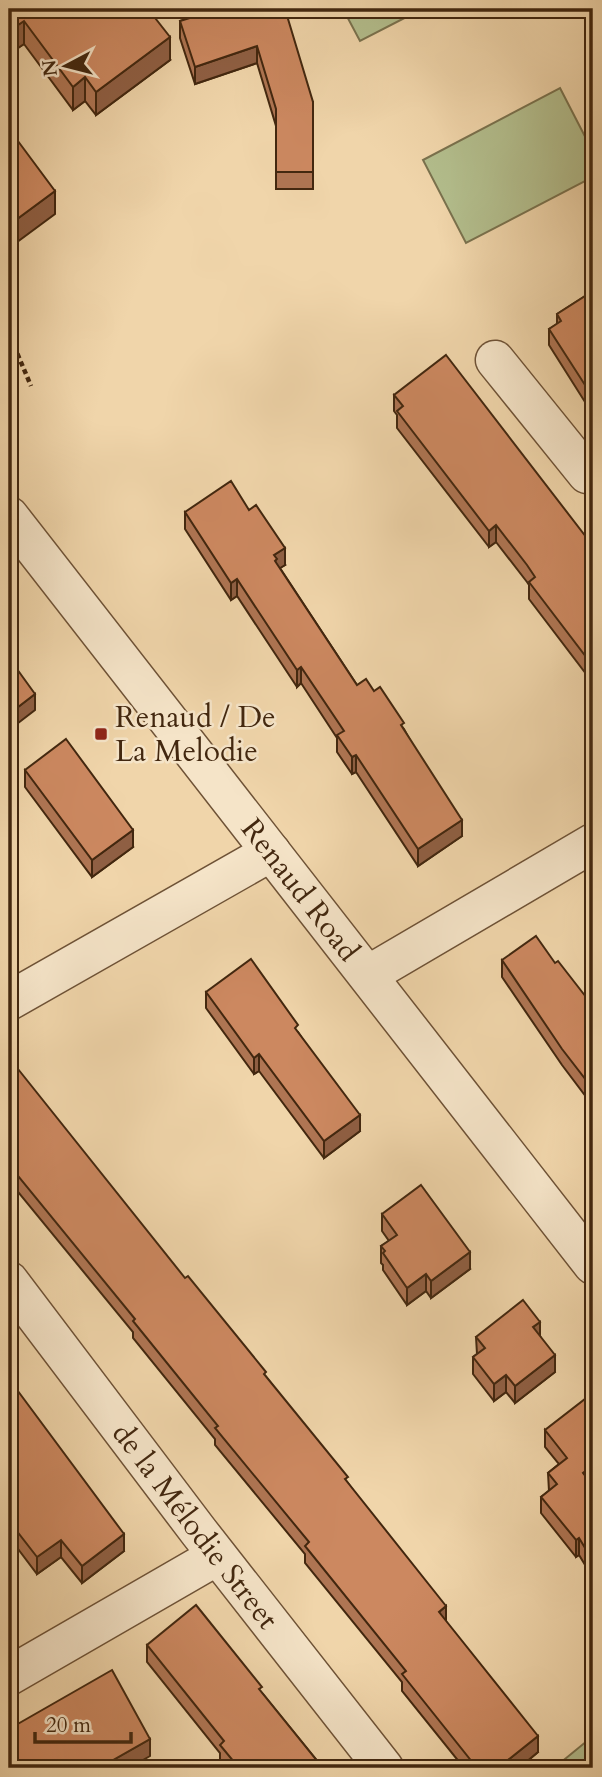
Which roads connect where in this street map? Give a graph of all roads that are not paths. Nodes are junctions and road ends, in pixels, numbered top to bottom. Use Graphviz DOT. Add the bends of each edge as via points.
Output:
graph roads {
  1 [pos="495,360"];
  2 [pos="591,475"];
  3 [pos="9,516"];
  4 [pos="593,843"];
  5 [pos="271,852"];
  6 [pos="369,975"];
  7 [pos="9,1001"];
  8 [pos="593,1265"];
  9 [pos="9,1281"];
  10 [pos="217,1556"];
  11 [pos="9,1676"];
  12 [pos="384,1768"];
  1 -- 2 [label="street"];
  3 -- 5 [label="street, Renaud Road"];
  4 -- 6 [label="street"];
  5 -- 6 [label="street, Renaud Road"];
  5 -- 7 [label="street"];
  6 -- 8 [label="street, Renaud Road"];
  9 -- 10 [label="street, de la Mélodie Street"];
  10 -- 11 [label="street"];
  10 -- 12 [label="street, de la Mélodie Street"];
}
